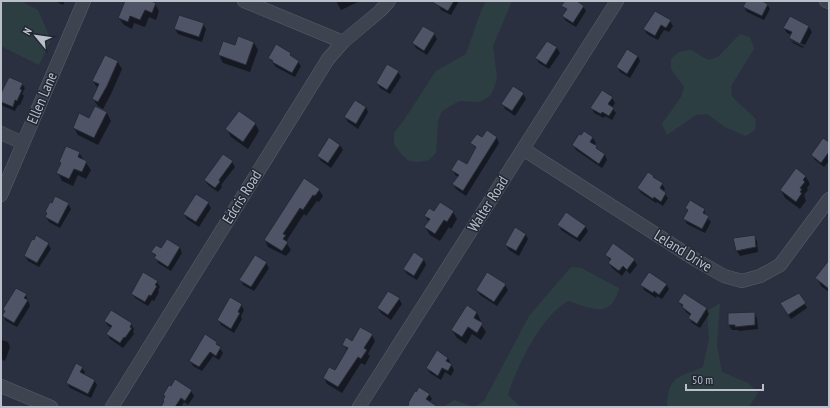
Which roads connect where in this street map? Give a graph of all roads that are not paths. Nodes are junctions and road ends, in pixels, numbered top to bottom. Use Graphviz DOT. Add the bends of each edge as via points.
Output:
graph roads {
  1 [pos="84,1"];
  2 [pos="244,1"];
  3 [pos="389,1"];
  4 [pos="617,1"];
  5 [pos="343,42"];
  6 [pos="1,133"];
  7 [pos="23,143"];
  8 [pos="523,149"];
  9 [pos="1,195"];
  10 [pos="829,199"];
  11 [pos="1,386"];
  12 [pos="51,407"];
  13 [pos="112,407"];
  14 [pos="359,407"];
  1 -- 7 [label="street, Ellen Lane"];
  2 -- 5 [label="street"];
  3 -- 5 [label="street, Edcris Road"];
  4 -- 8 [label="street, Walter Road"];
  5 -- 13 [label="street, Edcris Road" via="328,59"];
  6 -- 7 [label="street"];
  7 -- 9 [label="street, Ellen Lane"];
  8 -- 10 [label="street, Leland Drive" via="696,260 724,276 742,281 760,276 780,265"];
  8 -- 14 [label="street, Walter Road"];
  11 -- 12 [label="street"];
}
